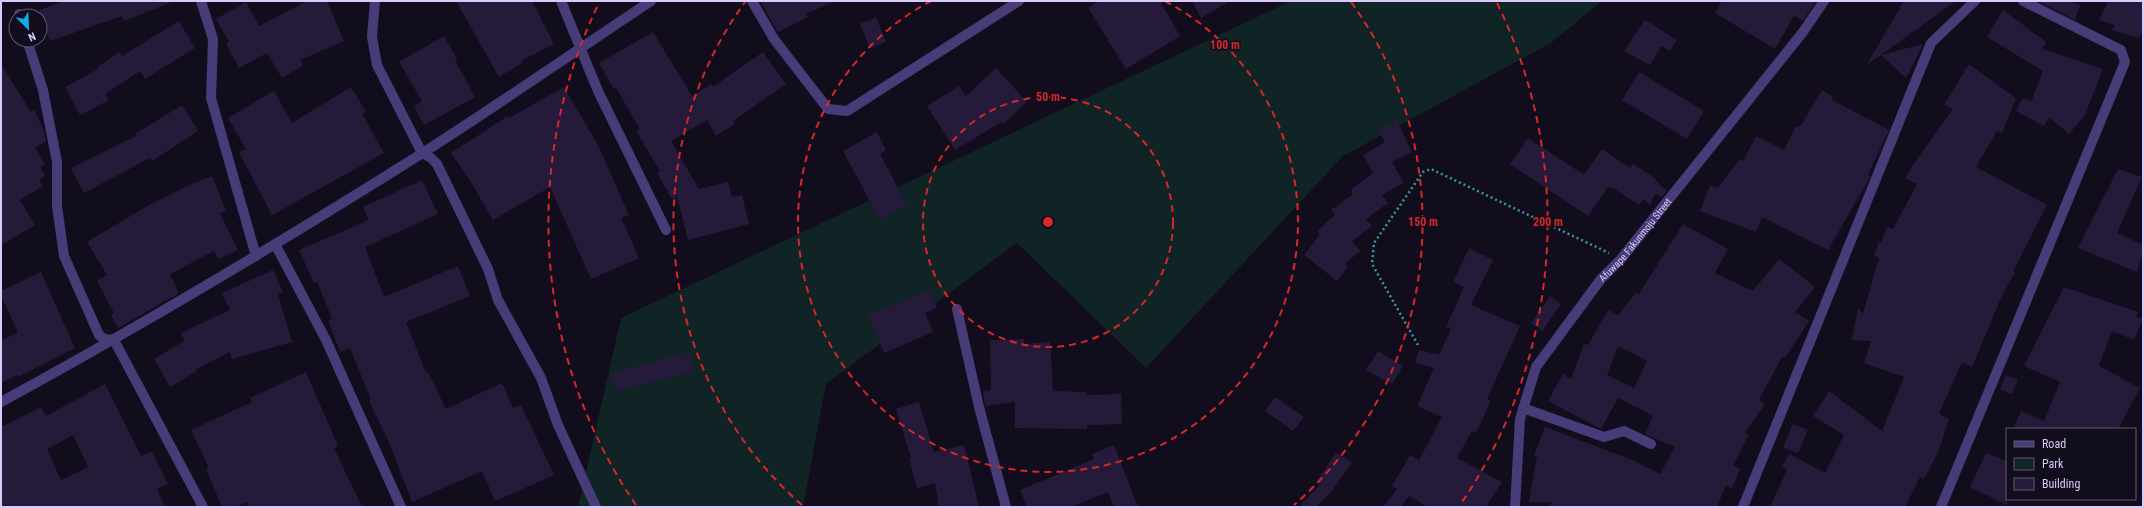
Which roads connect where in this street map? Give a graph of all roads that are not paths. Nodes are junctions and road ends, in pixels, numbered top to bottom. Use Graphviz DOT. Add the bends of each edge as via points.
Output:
graph roads {
  1 [pos="201,1"];
  2 [pos="375,1"];
  3 [pos="561,1"];
  4 [pos="651,1"];
  5 [pos="752,1"];
  6 [pos="1019,1"];
  7 [pos="1824,1"];
  8 [pos="1975,1"];
  9 [pos="2023,1"];
  10 [pos="582,47"];
  11 [pos="30,48"];
  12 [pos="422,153"];
  13 [pos="666,230"];
  14 [pos="275,244"];
  15 [pos="256,256"];
  16 [pos="957,309"];
  17 [pos="114,340"];
  18 [pos="1,402"];
  19 [pos="1523,408"];
  20 [pos="1651,444"];
  21 [pos="203,507"];
  22 [pos="401,507"];
  23 [pos="596,507"];
  24 [pos="1006,507"];
  25 [pos="1515,507"];
  26 [pos="1742,507"];
  27 [pos="1941,507"];
  1 -- 15 [label="street" via="213,39 211,98"];
  2 -- 12 [label="street" via="372,37 377,65"];
  3 -- 10 [label="street"];
  4 -- 10 [label="street"];
  5 -- 6 [label="street" via="774,39 828,110 837,112 847,111"];
  7 -- 19 [label="street, Afuwape Fakunmoju Street" via="1803,32 1621,259 1602,279 1536,367"];
  8 -- 26 [label="street" via="1931,43"];
  9 -- 27 [label="street" via="2121,50 2125,62"];
  10 -- 12 [label="street"];
  10 -- 13 [label="street" via="598,91"];
  11 -- 17 [label="street" via="43,90 57,162 57,206 64,256 99,335 104,339"];
  12 -- 14 [label="street"];
  12 -- 23 [label="street" via="437,164 488,269 498,300 541,378 558,425"];
  14 -- 15 [label="street"];
  14 -- 22 [label="street" via="326,340"];
  15 -- 17 [label="street"];
  16 -- 24 [label="street" via="979,407"];
  17 -- 18 [label="street"];
  17 -- 21 [label="street"];
  19 -- 20 [label="street" via="1604,437 1624,431"];
  19 -- 25 [label="street, Afuwape Fakunmoju Street" via="1520,419"];
}
